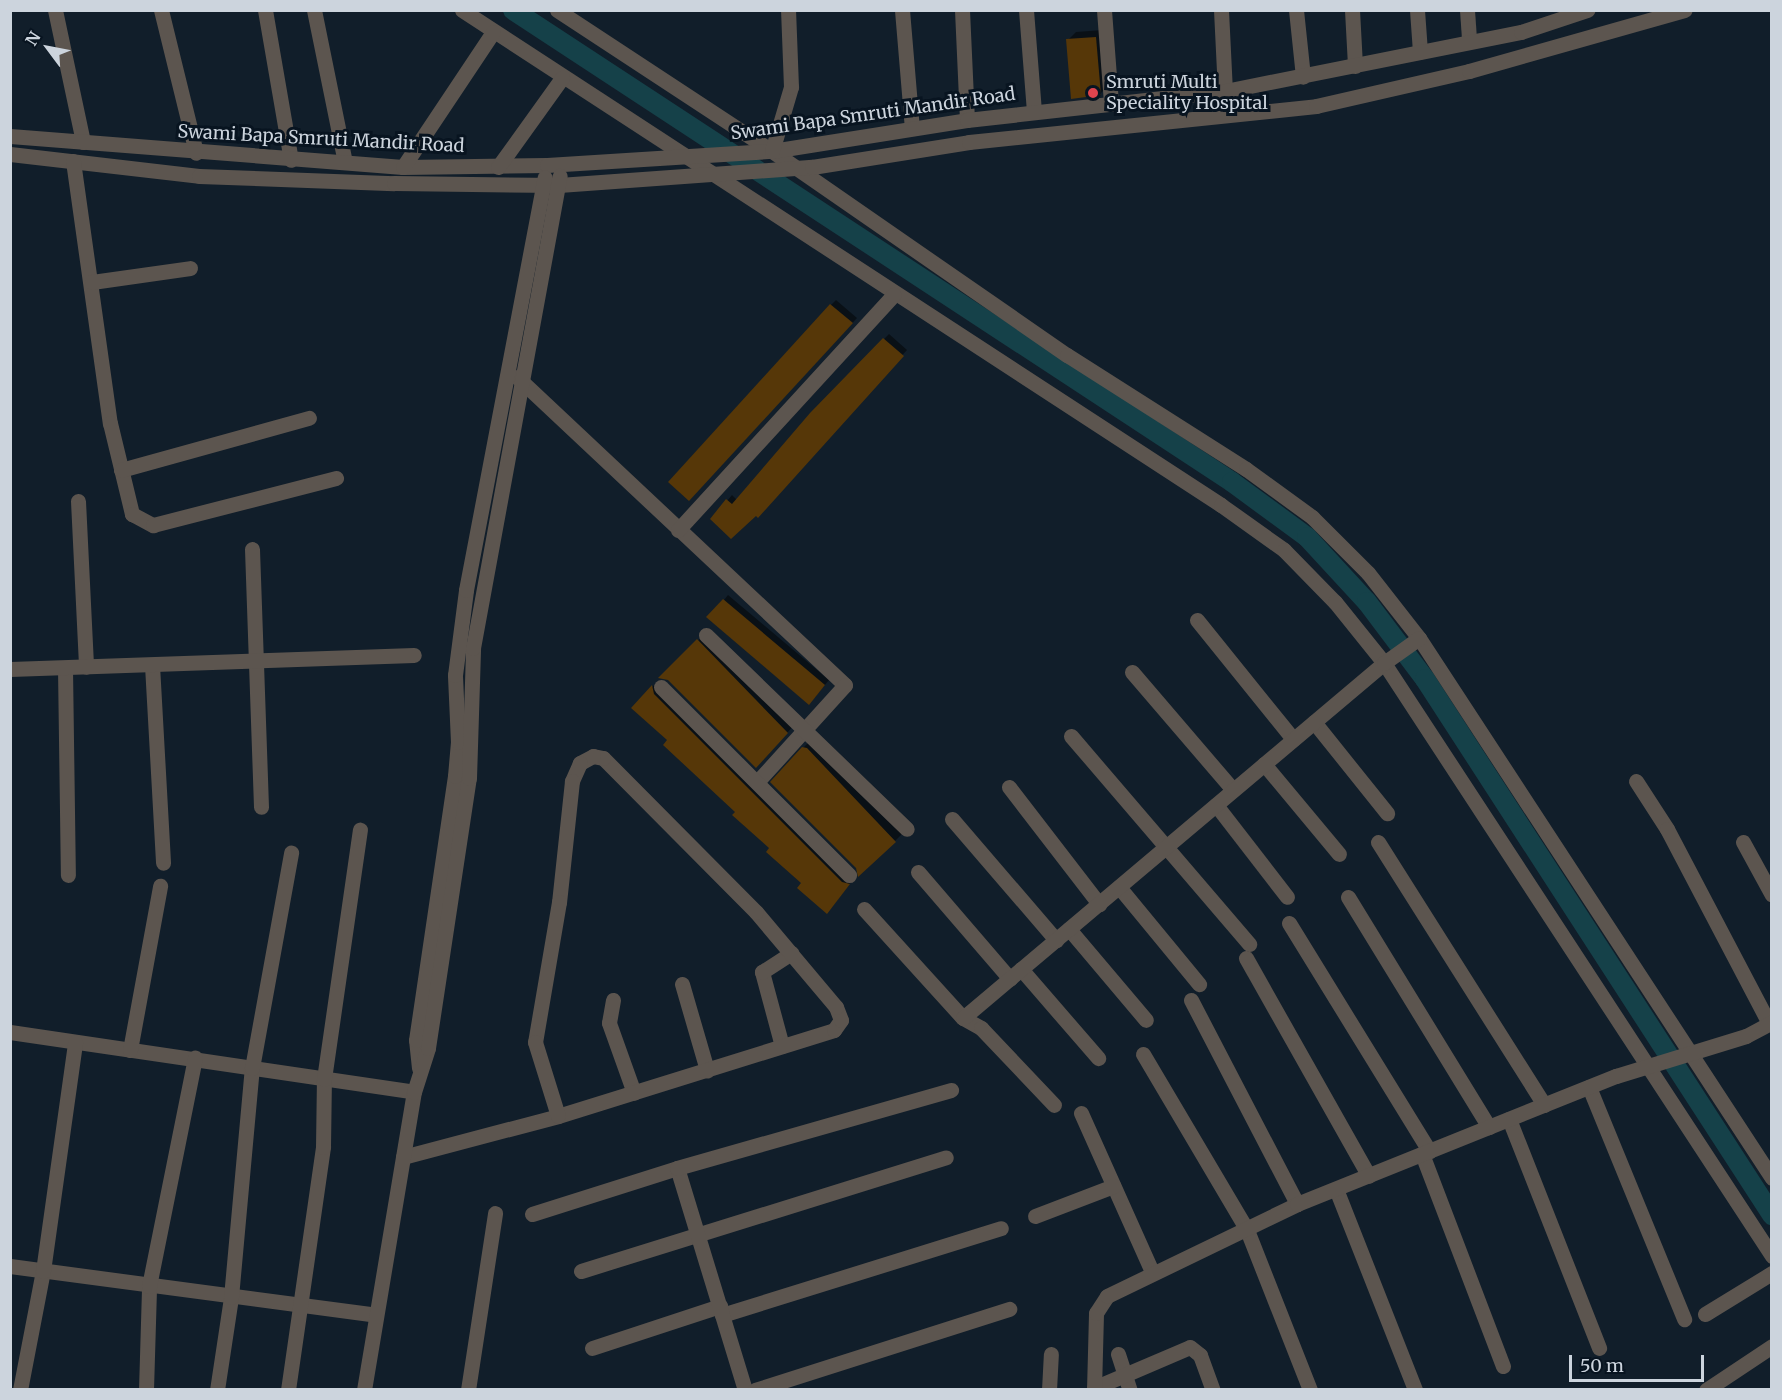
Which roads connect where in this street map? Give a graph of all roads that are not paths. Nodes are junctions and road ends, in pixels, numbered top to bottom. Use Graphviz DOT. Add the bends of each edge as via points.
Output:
graph roads {
  1 [pos="55,10"];
  2 [pos="161,10"];
  3 [pos="265,10"];
  4 [pos="314,10"];
  5 [pos="462,10"];
  6 [pos="557,10"];
  7 [pos="788,10"];
  8 [pos="902,10"];
  9 [pos="962,10"];
  10 [pos="1026,10"];
  11 [pos="1104,10"];
  12 [pos="1221,10"];
  13 [pos="1296,10"];
  14 [pos="1352,10"];
  15 [pos="1417,10"];
  16 [pos="1467,10"];
  17 [pos="1587,10"];
  18 [pos="1685,10"];
  19 [pos="1568,13"];
  20 [pos="493,32"];
  21 [pos="1469,40"];
  22 [pos="1420,52"];
  23 [pos="1355,66"];
  24 [pos="562,78"];
  25 [pos="1304,78"];
  26 [pos="1225,91"];
  27 [pos="1111,104"];
  28 [pos="1034,111"];
  29 [pos="967,120"];
  30 [pos="912,128"];
  31 [pos="10,136"];
  32 [pos="83,142"];
  33 [pos="772,151"];
  34 [pos="196,153"];
  35 [pos="10,154"];
  36 [pos="685,156"];
  37 [pos="291,160"];
  38 [pos="73,161"];
  39 [pos="345,162"];
  40 [pos="554,165"];
  41 [pos="403,167"];
  42 [pos="498,167"];
  43 [pos="796,168"];
  44 [pos="709,172"];
  45 [pos="544,185"];
  46 [pos="560,185"];
  47 [pos="190,268"];
  48 [pos="92,282"];
  49 [pos="893,295"];
  50 [pos="509,373"];
  51 [pos="523,381"];
  52 [pos="309,418"];
  53 [pos="121,470"];
  54 [pos="336,478"];
  55 [pos="78,501"];
  56 [pos="678,530"];
  57 [pos="252,549"];
  58 [pos="1197,620"];
  59 [pos="706,635"];
  60 [pos="1418,639"];
  61 [pos="414,656"];
  62 [pos="258,661"];
  63 [pos="1384,663"];
  64 [pos="152,665"];
  65 [pos="86,667"];
  66 [pos="65,668"];
  67 [pos="10,669"];
  68 [pos="1132,672"];
  69 [pos="661,687"];
  70 [pos="1314,722"];
  71 [pos="807,730"];
  72 [pos="465,733"];
  73 [pos="1071,736"];
  74 [pos="1293,739"];
  75 [pos="1264,764"];
  76 [pos="1636,781"];
  77 [pos="757,782"];
  78 [pos="1009,787"];
  79 [pos="1233,790"];
  80 [pos="1216,805"];
  81 [pos="261,807"];
  82 [pos="1387,813"];
  83 [pos="952,819"];
  84 [pos="907,829"];
  85 [pos="360,830"];
  86 [pos="1378,842"];
  87 [pos="1743,842"];
  88 [pos="1166,847"];
  89 [pos="291,853"];
  90 [pos="1339,854"];
  91 [pos="163,863"];
  92 [pos="918,872"];
  93 [pos="68,875"];
  94 [pos="849,875"];
  95 [pos="160,886"];
  96 [pos="1119,887"];
  97 [pos="1772,895"];
  98 [pos="1287,897"];
  99 [pos="1348,897"];
  100 [pos="1099,903"];
  101 [pos="864,909"];
  102 [pos="1289,923"];
  103 [pos="1069,929"];
  104 [pos="1056,940"];
  105 [pos="791,953"];
  106 [pos="1016,974"];
  107 [pos="682,984"];
  108 [pos="1199,984"];
  109 [pos="613,1000"];
  110 [pos="1191,1000"];
  111 [pos="963,1018"];
  112 [pos="1146,1020"];
  113 [pos="1770,1023"];
  114 [pos="10,1032"];
  115 [pos="75,1042"];
  116 [pos="782,1046"];
  117 [pos="130,1050"];
  118 [pos="1688,1052"];
  119 [pos="1143,1054"];
  120 [pos="195,1058"];
  121 [pos="1098,1058"];
  122 [pos="1648,1066"];
  123 [pos="252,1068"];
  124 [pos="707,1070"];
  125 [pos="324,1078"];
  126 [pos="1589,1087"];
  127 [pos="951,1090"];
  128 [pos="414,1092"];
  129 [pos="634,1093"];
  130 [pos="1054,1104"];
  131 [pos="1544,1105"];
  132 [pos="1081,1113"];
  133 [pos="558,1116"];
  134 [pos="1509,1119"];
  135 [pos="1489,1127"];
  136 [pos="1426,1153"];
  137 [pos="403,1157"];
  138 [pos="946,1157"];
  139 [pos="677,1168"];
  140 [pos="1369,1176"];
  141 [pos="1772,1178"];
  142 [pos="1113,1186"];
  143 [pos="1336,1189"];
  144 [pos="1297,1204"];
  145 [pos="495,1212"];
  146 [pos="532,1214"];
  147 [pos="1035,1216"];
  148 [pos="1001,1228"];
  149 [pos="1247,1230"];
  150 [pos="697,1232"];
  151 [pos="1772,1256"];
  152 [pos="10,1266"];
  153 [pos="43,1271"];
  154 [pos="581,1271"];
  155 [pos="1152,1272"];
  156 [pos="1772,1273"];
  157 [pos="149,1286"];
  158 [pos="231,1297"];
  159 [pos="301,1305"];
  160 [pos="1009,1309"];
  161 [pos="721,1310"];
  162 [pos="1706,1314"];
  163 [pos="376,1315"];
  164 [pos="1684,1318"];
  165 [pos="1772,1346"];
  166 [pos="592,1348"];
  167 [pos="1599,1348"];
  168 [pos="1051,1354"];
  169 [pos="1118,1354"];
  170 [pos="1503,1366"];
  171 [pos="1128,1382"];
  172 [pos="20,1389"];
  173 [pos="146,1389"];
  174 [pos="217,1389"];
  175 [pos="288,1389"];
  176 [pos="364,1389"];
  177 [pos="468,1389"];
  178 [pos="745,1389"];
  179 [pos="755,1389"];
  180 [pos="1049,1389"];
  181 [pos="1094,1389"];
  182 [pos="1213,1389"];
  183 [pos="1310,1389"];
  184 [pos="1415,1389"];
  185 [pos="1706,1389"];
  1 -- 32 [label="street"];
  2 -- 34 [label="street"];
  3 -- 37 [label="street"];
  4 -- 39 [label="street"];
  5 -- 20 [label="street"];
  6 -- 33 [label="street"];
  7 -- 33 [label="street" via="791,87"];
  8 -- 30 [label="street"];
  9 -- 29 [label="street"];
  10 -- 28 [label="street"];
  11 -- 27 [label="street"];
  12 -- 26 [label="street"];
  13 -- 25 [label="street"];
  14 -- 23 [label="street"];
  15 -- 22 [label="street"];
  16 -- 21 [label="street"];
  17 -- 19 [label="street, Swami Bapa Smruti Mandir Road"];
  18 -- 43 [label="street" via="1469,71 1316,106 969,141"];
  19 -- 21 [label="street, Swami Bapa Smruti Mandir Road" via="1521,32"];
  20 -- 24 [label="street"];
  20 -- 41 [label="street"];
  21 -- 22 [label="street, Swami Bapa Smruti Mandir Road"];
  22 -- 23 [label="street, Swami Bapa Smruti Mandir Road"];
  23 -- 25 [label="street, Swami Bapa Smruti Mandir Road"];
  24 -- 36 [label="street"];
  24 -- 42 [label="street"];
  25 -- 26 [label="street, Swami Bapa Smruti Mandir Road"];
  26 -- 27 [label="street, Swami Bapa Smruti Mandir Road"];
  27 -- 28 [label="street, Swami Bapa Smruti Mandir Road"];
  28 -- 29 [label="street, Swami Bapa Smruti Mandir Road"];
  29 -- 30 [label="street, Swami Bapa Smruti Mandir Road"];
  30 -- 33 [label="street, Swami Bapa Smruti Mandir Road"];
  31 -- 32 [label="street, Swami Bapa Smruti Mandir Road"];
  32 -- 34 [label="street, Swami Bapa Smruti Mandir Road"];
  33 -- 36 [label="street, Swami Bapa Smruti Mandir Road"];
  33 -- 43 [label="street"];
  34 -- 37 [label="street, Swami Bapa Smruti Mandir Road"];
  35 -- 38 [label="street"];
  36 -- 40 [label="street, Swami Bapa Smruti Mandir Road"];
  36 -- 44 [label="street"];
  37 -- 39 [label="street, Swami Bapa Smruti Mandir Road"];
  38 -- 45 [label="street" via="254,180"];
  38 -- 48 [label="street"];
  39 -- 41 [label="street, Swami Bapa Smruti Mandir Road"];
  40 -- 42 [label="street, Swami Bapa Smruti Mandir Road"];
  40 -- 45 [label="street"];
  40 -- 46 [label="street"];
  41 -- 42 [label="street, Swami Bapa Smruti Mandir Road"];
  43 -- 44 [label="street"];
  43 -- 60 [label="street" via="1067,355 1246,469 1312,517 1368,573"];
  44 -- 46 [label="street"];
  44 -- 49 [label="street"];
  45 -- 46 [label="street"];
  45 -- 50 [label="street"];
  46 -- 51 [label="street"];
  47 -- 48 [label="street"];
  48 -- 53 [label="street" via="110,423"];
  49 -- 56 [label="street"];
  49 -- 63 [label="street" via="1284,550 1335,602"];
  50 -- 51 [label="street"];
  50 -- 72 [label="street" via="466,590 455,675"];
  51 -- 56 [label="street"];
  51 -- 72 [label="street" via="473,648"];
  52 -- 53 [label="street"];
  53 -- 54 [label="street" via="132,514 153,525"];
  55 -- 65 [label="street"];
  56 -- 71 [label="street" via="845,685"];
  57 -- 62 [label="street"];
  58 -- 74 [label="street"];
  59 -- 71 [label="street"];
  60 -- 63 [label="street"];
  60 -- 118 [label="street"];
  61 -- 62 [label="street"];
  62 -- 64 [label="street"];
  62 -- 81 [label="street"];
  63 -- 70 [label="street"];
  63 -- 122 [label="street"];
  64 -- 65 [label="street"];
  64 -- 91 [label="street"];
  65 -- 66 [label="street"];
  66 -- 67 [label="street"];
  66 -- 93 [label="street"];
  68 -- 79 [label="street"];
  69 -- 77 [label="street"];
  70 -- 74 [label="street"];
  70 -- 82 [label="street"];
  71 -- 77 [label="street"];
  71 -- 84 [label="street"];
  72 -- 128 [label="street" via="469,778 428,1048"];
  73 -- 88 [label="street"];
  74 -- 75 [label="street"];
  75 -- 79 [label="street"];
  75 -- 90 [label="street"];
  76 -- 113 [label="street" via="1667,829"];
  77 -- 94 [label="street"];
  78 -- 100 [label="street"];
  79 -- 80 [label="street"];
  80 -- 88 [label="street"];
  80 -- 98 [label="street"];
  83 -- 104 [label="street"];
  85 -- 125 [label="street"];
  86 -- 131 [label="street"];
  87 -- 97 [label="street"];
  88 -- 96 [label="street"];
  88 -- 140 [label="street" via="1248,951"];
  89 -- 123 [label="street"];
  92 -- 106 [label="street"];
  95 -- 117 [label="street"];
  96 -- 100 [label="street"];
  96 -- 108 [label="street"];
  99 -- 135 [label="street"];
  100 -- 103 [label="street"];
  101 -- 111 [label="street"];
  102 -- 136 [label="street"];
  103 -- 104 [label="street"];
  103 -- 112 [label="street"];
  104 -- 106 [label="street"];
  105 -- 116 [label="street" via="762,972"];
  105 -- 116 [label="street" via="836,1007 841,1020 834,1030"];
  105 -- 133 [label="street" via="756,912 603,758 593,756 580,763 572,781 559,902 535,1042"];
  106 -- 111 [label="street"];
  106 -- 121 [label="street"];
  107 -- 124 [label="street"];
  109 -- 129 [label="street" via="609,1023"];
  110 -- 144 [label="street"];
  111 -- 130 [label="street" via="981,1028"];
  113 -- 118 [label="street" via="1746,1036"];
  114 -- 115 [label="street"];
  115 -- 117 [label="street"];
  115 -- 153 [label="street"];
  116 -- 124 [label="street"];
  117 -- 120 [label="street"];
  118 -- 122 [label="street"];
  118 -- 141 [label="street"];
  119 -- 149 [label="street"];
  120 -- 123 [label="street"];
  120 -- 157 [label="street"];
  122 -- 126 [label="street"];
  122 -- 151 [label="street"];
  123 -- 125 [label="street"];
  123 -- 158 [label="street"];
  124 -- 129 [label="street"];
  125 -- 128 [label="street"];
  125 -- 159 [label="street" via="323,1147"];
  126 -- 131 [label="street"];
  126 -- 164 [label="street"];
  127 -- 139 [label="street"];
  128 -- 137 [label="street"];
  129 -- 133 [label="street"];
  131 -- 134 [label="street"];
  132 -- 142 [label="street"];
  133 -- 137 [label="street"];
  134 -- 135 [label="street"];
  134 -- 167 [label="street"];
  135 -- 136 [label="street"];
  136 -- 140 [label="street"];
  136 -- 170 [label="street"];
  137 -- 163 [label="street"];
  138 -- 150 [label="street"];
  139 -- 146 [label="street"];
  139 -- 150 [label="street"];
  140 -- 143 [label="street"];
  142 -- 147 [label="street"];
  142 -- 155 [label="street"];
  143 -- 144 [label="street"];
  143 -- 184 [label="street"];
  144 -- 149 [label="street"];
  145 -- 177 [label="street"];
  148 -- 161 [label="street"];
  149 -- 155 [label="street"];
  149 -- 183 [label="street"];
  150 -- 154 [label="street"];
  150 -- 161 [label="street"];
  152 -- 153 [label="street"];
  153 -- 157 [label="street"];
  153 -- 172 [label="street"];
  155 -- 181 [label="street" via="1099,1304"];
  156 -- 162 [label="street"];
  157 -- 158 [label="street"];
  157 -- 173 [label="street"];
  158 -- 159 [label="street"];
  158 -- 174 [label="street"];
  159 -- 163 [label="street"];
  159 -- 175 [label="street"];
  160 -- 179 [label="street"];
  161 -- 166 [label="street"];
  161 -- 178 [label="street"];
  163 -- 176 [label="street"];
  165 -- 185 [label="street"];
  168 -- 180 [label="street"];
  169 -- 171 [label="street"];
  171 -- 181 [label="street"];
  171 -- 182 [label="street" via="1190,1347 1200,1355"];
}
